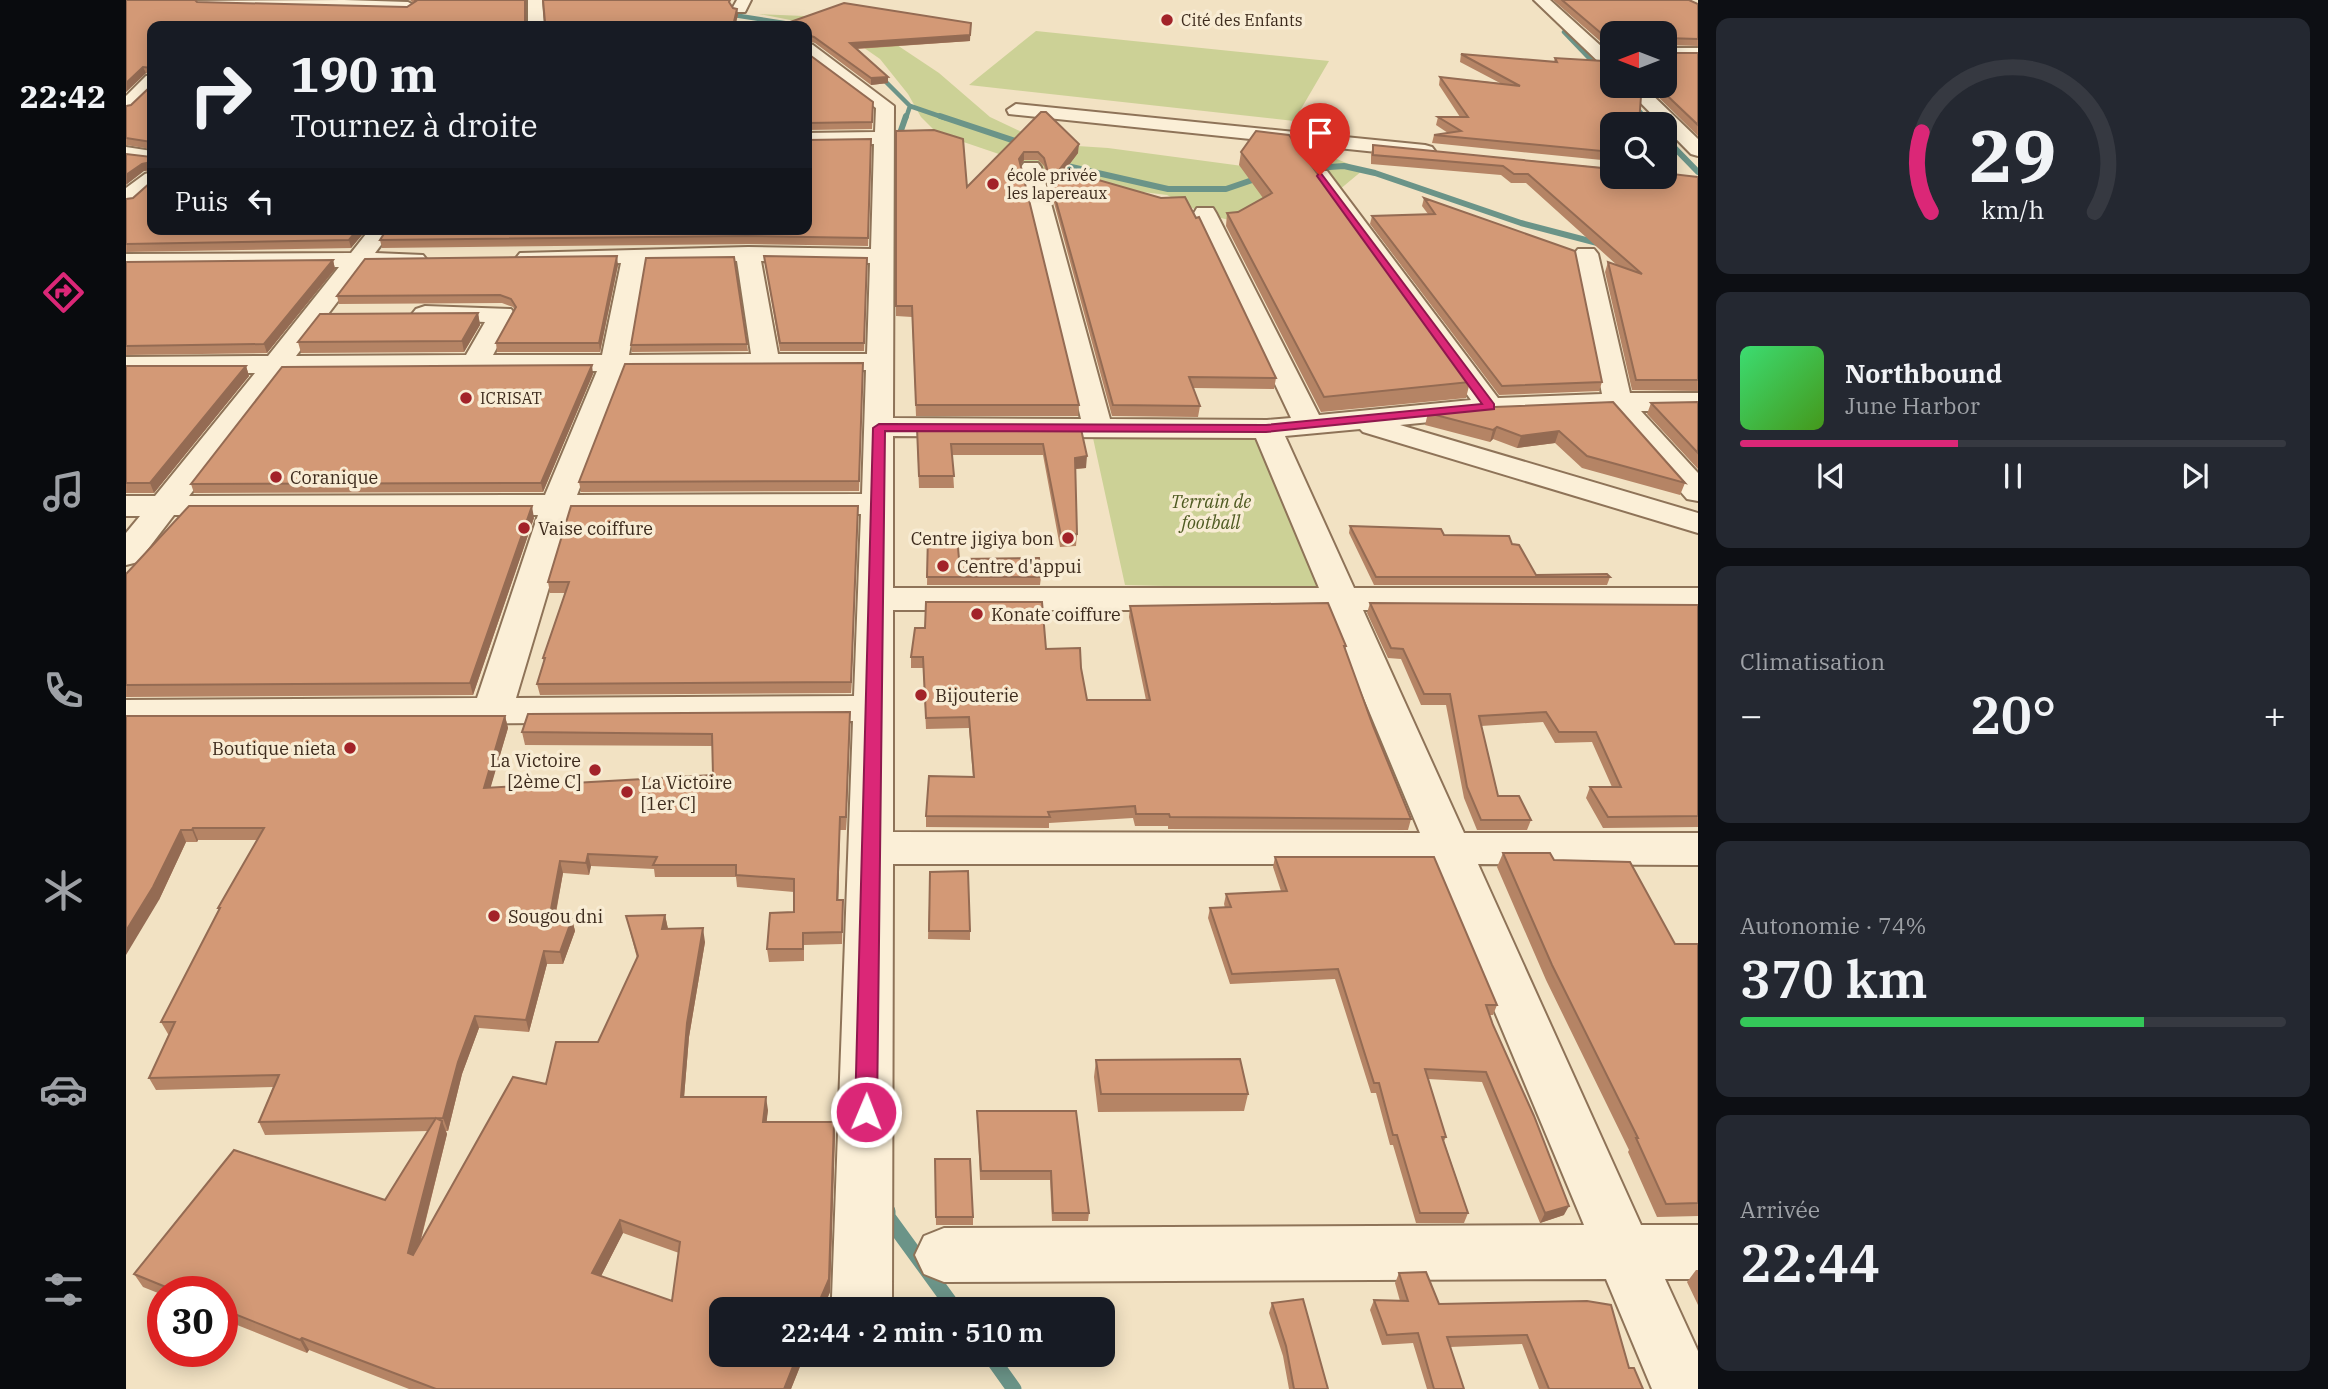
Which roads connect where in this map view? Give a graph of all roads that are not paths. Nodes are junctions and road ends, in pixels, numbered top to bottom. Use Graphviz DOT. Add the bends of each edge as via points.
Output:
graph roads {
  1 [pos="535,0"];
  2 [pos="1541,0"];
  3 [pos="199,1"];
  4 [pos="412,3"];
  5 [pos="396,20"];
  6 [pos="536,21"];
  7 [pos="1600,49"];
  8 [pos="812,52"];
  9 [pos="1677,53"];
  10 [pos="1698,53"];
  11 [pos="147,85"];
  12 [pos="1645,98"];
  13 [pos="126,107"];
  14 [pos="1016,110"];
  15 [pos="885,138"];
  16 [pos="812,139"];
  17 [pos="1698,150"];
  18 [pos="126,153"];
  19 [pos="1442,153"];
  20 [pos="147,156"];
  21 [pos="1031,167"];
  22 [pos="1320,175"];
  23 [pos="1205,213"];
  24 [pos="378,235"];
  25 [pos="618,235"];
  26 [pos="722,235"];
  27 [pos="748,254"];
  28 [pos="1586,254"];
  29 [pos="718,255"];
  30 [pos="623,256"];
  31 [pos="882,256"];
  32 [pos="505,258"];
  33 [pos="438,259"];
  34 [pos="126,261"];
  35 [pos="358,261"];
  36 [pos="395,314"];
  37 [pos="880,362"];
  38 [pos="766,363"];
  39 [pos="475,364"];
  40 [pos="614,364"];
  41 [pos="126,365"];
  42 [pos="275,365"];
  43 [pos="1618,402"];
  44 [pos="1698,402"];
  45 [pos="1490,407"];
  46 [pos="1354,420"];
  47 [pos="1288,426"];
  48 [pos="879,428"];
  49 [pos="1098,429"];
  50 [pos="1698,492"];
  51 [pos="878,504"];
  52 [pos="126,506"];
  53 [pos="165,506"];
  54 [pos="557,506"];
  55 [pos="1698,523"];
  56 [pos="126,555"];
  57 [pos="1698,598"];
  58 [pos="876,599"];
  59 [pos="1340,599"];
  60 [pos="874,708"];
  61 [pos="493,710"];
  62 [pos="126,713"];
  63 [pos="871,848"];
  64 [pos="1449,848"];
  65 [pos="1698,849"];
  66 [pos="1624,1252"];
  67 [pos="1698,1252"];
  68 [pos="944,1255"];
  69 [pos="862,1297"];
  70 [pos="1683,1389"];
  1 -- 6 [label="street"];
  2 -- 7 [label="street"];
  3 -- 4 [label="street"];
  4 -- 5 [label="street"];
  8 -- 15 [label="street" via="885,106"];
  9 -- 10 [label="street"];
  11 -- 13 [label="street"];
  12 -- 17 [label="street"];
  14 -- 19 [label="street"];
  15 -- 16 [label="street"];
  15 -- 31 [label="street"];
  18 -- 20 [label="street"];
  21 -- 49 [label="street"];
  22 -- 45 [label="street"];
  23 -- 47 [label="street"];
  24 -- 35 [label="street"];
  25 -- 30 [label="street"];
  26 -- 29 [label="street"];
  27 -- 29 [label="street"];
  27 -- 31 [label="street"];
  27 -- 38 [label="street"];
  28 -- 43 [label="street"];
  29 -- 30 [label="street"];
  30 -- 32 [label="street"];
  30 -- 40 [label="street"];
  31 -- 37 [label="street"];
  33 -- 35 [label="street"];
  34 -- 35 [label="street"];
  35 -- 42 [label="street" via="328,315"];
  36 -- 39 [label="street" via="502,314"];
  37 -- 38 [label="street"];
  37 -- 48 [label="street"];
  38 -- 40 [label="street"];
  39 -- 40 [label="street"];
  39 -- 42 [label="street"];
  40 -- 54 [label="street"];
  41 -- 42 [label="street"];
  42 -- 53 [label="street"];
  43 -- 44 [label="street"];
  43 -- 45 [label="street"];
  43 -- 50 [label="street"];
  45 -- 46 [label="street"];
  46 -- 47 [label="street"];
  46 -- 55 [label="street"];
  47 -- 49 [label="street"];
  47 -- 59 [label="street"];
  48 -- 49 [label="street"];
  48 -- 51 [label="street"];
  51 -- 54 [label="street"];
  51 -- 58 [label="street"];
  52 -- 53 [label="street"];
  53 -- 54 [label="street"];
  53 -- 56 [label="street"];
  54 -- 61 [label="street"];
  57 -- 59 [label="street"];
  58 -- 59 [label="street"];
  58 -- 60 [label="street"];
  59 -- 64 [label="street"];
  60 -- 61 [label="street"];
  60 -- 63 [label="street"];
  61 -- 62 [label="street"];
  63 -- 64 [label="street"];
  63 -- 69 [label="street"];
  64 -- 65 [label="street"];
  64 -- 66 [label="street"];
  66 -- 67 [label="street"];
  66 -- 68 [label="street"];
  66 -- 70 [label="street"];
}
